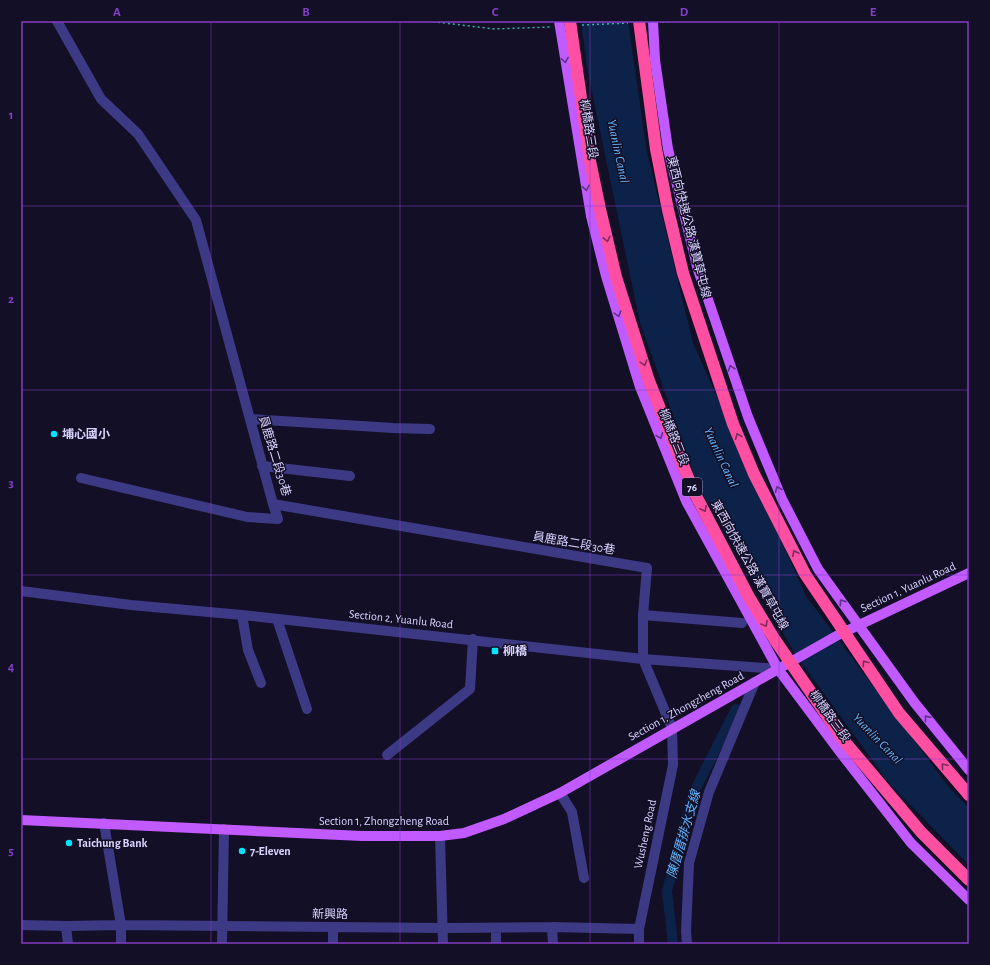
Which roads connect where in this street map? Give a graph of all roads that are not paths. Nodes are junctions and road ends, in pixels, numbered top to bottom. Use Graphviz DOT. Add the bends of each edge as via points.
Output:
graph roads {
  1 [pos="57,21"];
  2 [pos="654,21"];
  3 [pos="637,22"];
  4 [pos="563,23"];
  5 [pos="250,419"];
  6 [pos="430,429"];
  7 [pos="262,466"];
  8 [pos="350,476"];
  9 [pos="81,478"];
  10 [pos="273,504"];
  11 [pos="969,573"];
  12 [pos="21,591"];
  13 [pos="242,615"];
  14 [pos="643,615"];
  15 [pos="278,618"];
  16 [pos="742,623"];
  17 [pos="859,625"];
  18 [pos="838,635"];
  19 [pos="473,639"];
  20 [pos="643,658"];
  21 [pos="778,668"];
  22 [pos="755,682"];
  23 [pos="261,683"];
  24 [pos="307,709"];
  25 [pos="672,728"];
  26 [pos="387,755"];
  27 [pos="969,770"];
  28 [pos="560,793"];
  29 [pos="969,795"];
  30 [pos="21,820"];
  31 [pos="104,823"];
  32 [pos="224,829"];
  33 [pos="440,836"];
  34 [pos="584,878"];
  35 [pos="969,880"];
  36 [pos="969,900"];
  37 [pos="21,925"];
  38 [pos="120,925"];
  39 [pos="66,926"];
  40 [pos="222,926"];
  41 [pos="333,927"];
  42 [pos="552,927"];
  43 [pos="443,928"];
  44 [pos="496,928"];
  45 [pos="639,929"];
  46 [pos="68,944"];
  47 [pos="122,944"];
  48 [pos="222,944"];
  49 [pos="333,944"];
  50 [pos="443,944"];
  51 [pos="496,944"];
  52 [pos="553,944"];
  53 [pos="639,944"];
  54 [pos="687,944"];
  1 -- 5 [label="street, 員鹿路二段30巷" via="101,99 138,134 196,220"];
  17 -- 2 [label="main road, one-way" via="818,568 782,499 729,364 698,270 668,149 655,60"];
  29 -- 3 [label="highway, 東西向快速公路 漢寶草屯線, one-way" via="899,713 806,574 754,474 739,438 683,273 656,149"];
  4 -- 21 [label="main road, 柳橋路三段, one-way" via="590,216 640,387 686,501"];
  4 -- 35 [label="highway, 東西向快速公路 漢寶草屯線 / 76, one-way" via="616,277 649,381 694,492 749,597 775,640 845,742 921,832"];
  5 -- 6 [label="street"];
  5 -- 7 [label="street, 員鹿路二段30巷"];
  7 -- 8 [label="street"];
  7 -- 10 [label="street, 員鹿路二段30巷"];
  9 -- 10 [label="street" via="247,517 278,519"];
  10 -- 14 [label="street, 員鹿路二段30巷" via="647,568"];
  11 -- 17 [label="main road, Section 1, Yuanlu Road"];
  12 -- 13 [label="street, Section 2, Yuanlu Road"];
  13 -- 15 [label="street, Section 2, Yuanlu Road"];
  13 -- 23 [label="street" via="248,650"];
  14 -- 16 [label="street"];
  14 -- 20 [label="street, 員鹿路二段30巷"];
  15 -- 19 [label="street, Section 2, Yuanlu Road"];
  15 -- 24 [label="street"];
  17 -- 18 [label="main road, Section 1, Yuanlu Road"];
  27 -- 17 [label="main road, one-way" via="914,702"];
  18 -- 21 [label="main road, Section 1, Zhongzheng Road"];
  19 -- 20 [label="street, Section 2, Yuanlu Road"];
  19 -- 26 [label="street" via="470,689"];
  20 -- 21 [label="street, Section 2, Yuanlu Road"];
  20 -- 25 [label="street, 員鹿路二段30巷"];
  21 -- 22 [label="main road, Section 1, Zhongzheng Road"];
  21 -- 36 [label="main road, 柳橋路三段" via="911,843"];
  22 -- 25 [label="main road, Section 1, Zhongzheng Road"];
  22 -- 54 [label="street" via="709,792 689,863"];
  25 -- 28 [label="main road, Section 1, Zhongzheng Road"];
  25 -- 45 [label="street, Wusheng Road" via="672,765"];
  28 -- 33 [label="main road, Section 1, Zhongzheng Road" via="504,819 464,833"];
  28 -- 34 [label="street" via="572,812"];
  30 -- 31 [label="main road, Section 1, Zhongzheng Road"];
  31 -- 32 [label="main road, Section 1, Zhongzheng Road"];
  31 -- 38 [label="street"];
  32 -- 33 [label="main road, Section 1, Zhongzheng Road" via="362,836"];
  32 -- 40 [label="street"];
  33 -- 43 [label="street"];
  37 -- 39 [label="street, 新興路"];
  38 -- 39 [label="street, 新興路"];
  38 -- 40 [label="street, 新興路"];
  38 -- 47 [label="street"];
  39 -- 46 [label="street"];
  40 -- 41 [label="street, 新興路"];
  40 -- 48 [label="street"];
  41 -- 43 [label="street, 新興路"];
  41 -- 49 [label="street"];
  42 -- 44 [label="street, 新興路"];
  42 -- 45 [label="street, 新興路"];
  42 -- 52 [label="street"];
  43 -- 44 [label="street, 新興路"];
  43 -- 50 [label="street"];
  44 -- 51 [label="street"];
  45 -- 53 [label="street, Wusheng Road"];
}
